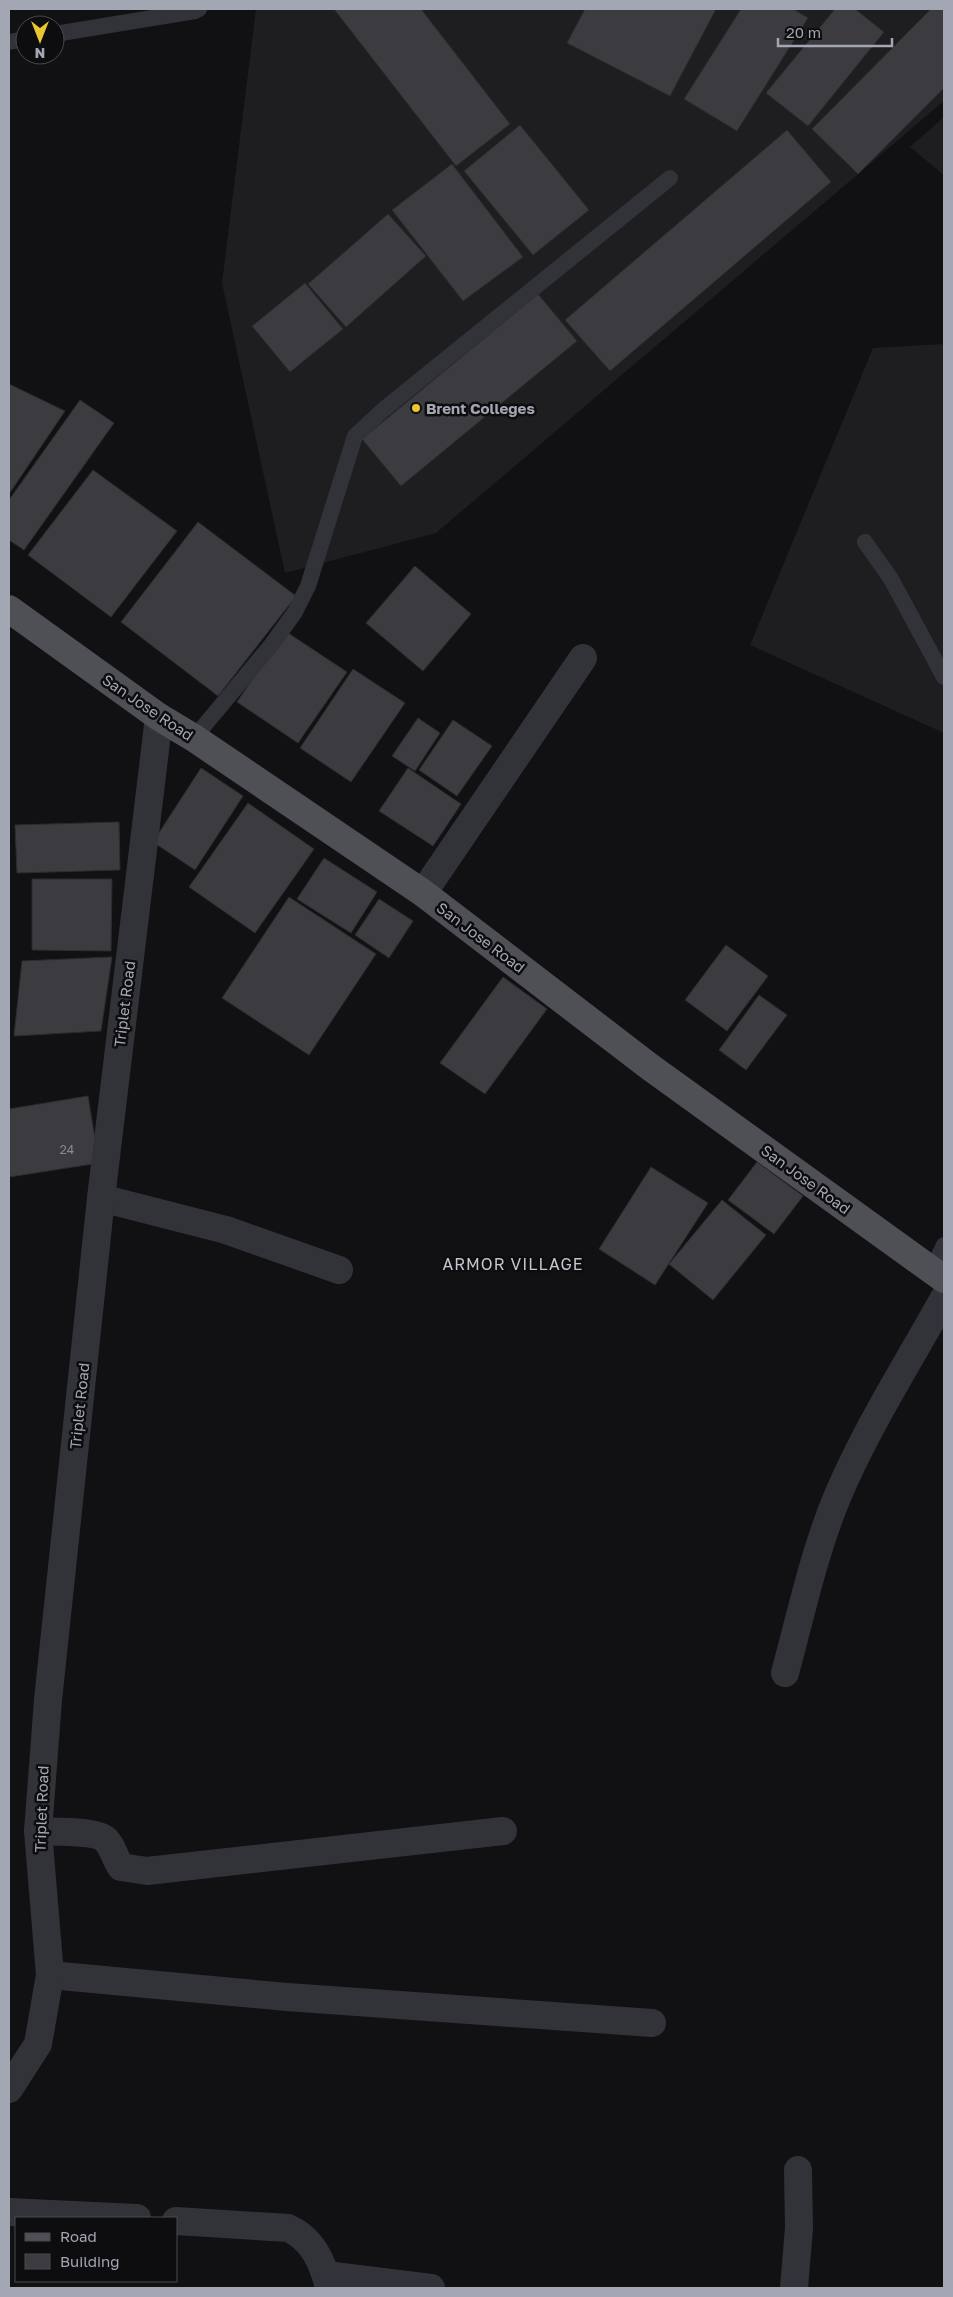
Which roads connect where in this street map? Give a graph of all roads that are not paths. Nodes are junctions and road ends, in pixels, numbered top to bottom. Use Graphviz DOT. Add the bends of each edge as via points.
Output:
graph roads {
  1 [pos="199,9"];
  2 [pos="65,32"];
  3 [pos="670,178"];
  4 [pos="865,542"];
  5 [pos="9,609"];
  6 [pos="583,658"];
  7 [pos="944,677"];
  8 [pos="159,717"];
  9 [pos="194,738"];
  10 [pos="423,893"];
  11 [pos="101,1198"];
  12 [pos="944,1245"];
  13 [pos="339,1270"];
  14 [pos="938,1274"];
  15 [pos="944,1298"];
  16 [pos="785,1673"];
  17 [pos="38,1831"];
  18 [pos="503,1831"];
  19 [pos="50,1975"];
  20 [pos="652,2023"];
  21 [pos="9,2089"];
  22 [pos="798,2170"];
  23 [pos="9,2212"];
  24 [pos="116,2217"];
  25 [pos="178,2221"];
  26 [pos="328,2282"];
  27 [pos="431,2288"];
  28 [pos="794,2288"];
  1 -- 2 [label="lane"];
  3 -- 9 [label="lane" via="355,436 308,586 295,612"];
  4 -- 7 [label="lane" via="891,580"];
  5 -- 8 [label="main road, San Jose Road"];
  6 -- 10 [label="street"];
  8 -- 9 [label="main road, San Jose Road"];
  8 -- 11 [label="street, Triplet Road"];
  9 -- 10 [label="main road, San Jose Road"];
  10 -- 14 [label="main road, San Jose Road" via="650,1067"];
  11 -- 13 [label="street" via="226,1230"];
  11 -- 17 [label="street, Triplet Road" via="48,1700"];
  12 -- 14 [label="lane"];
  15 -- 16 [label="street" via="858,1452 838,1496 822,1538"];
  17 -- 18 [label="street" via="103,1837 121,1867 148,1871"];
  17 -- 19 [label="street, Triplet Road"];
  19 -- 20 [label="street" via="287,1997"];
  19 -- 21 [label="street, Triplet Road" via="38,2044"];
  22 -- 28 [label="street" via="799,2228"];
  23 -- 24 [label="street"];
  25 -- 26 [label="street" via="288,2228 307,2240 317,2254"];
  26 -- 27 [label="street"];
}
